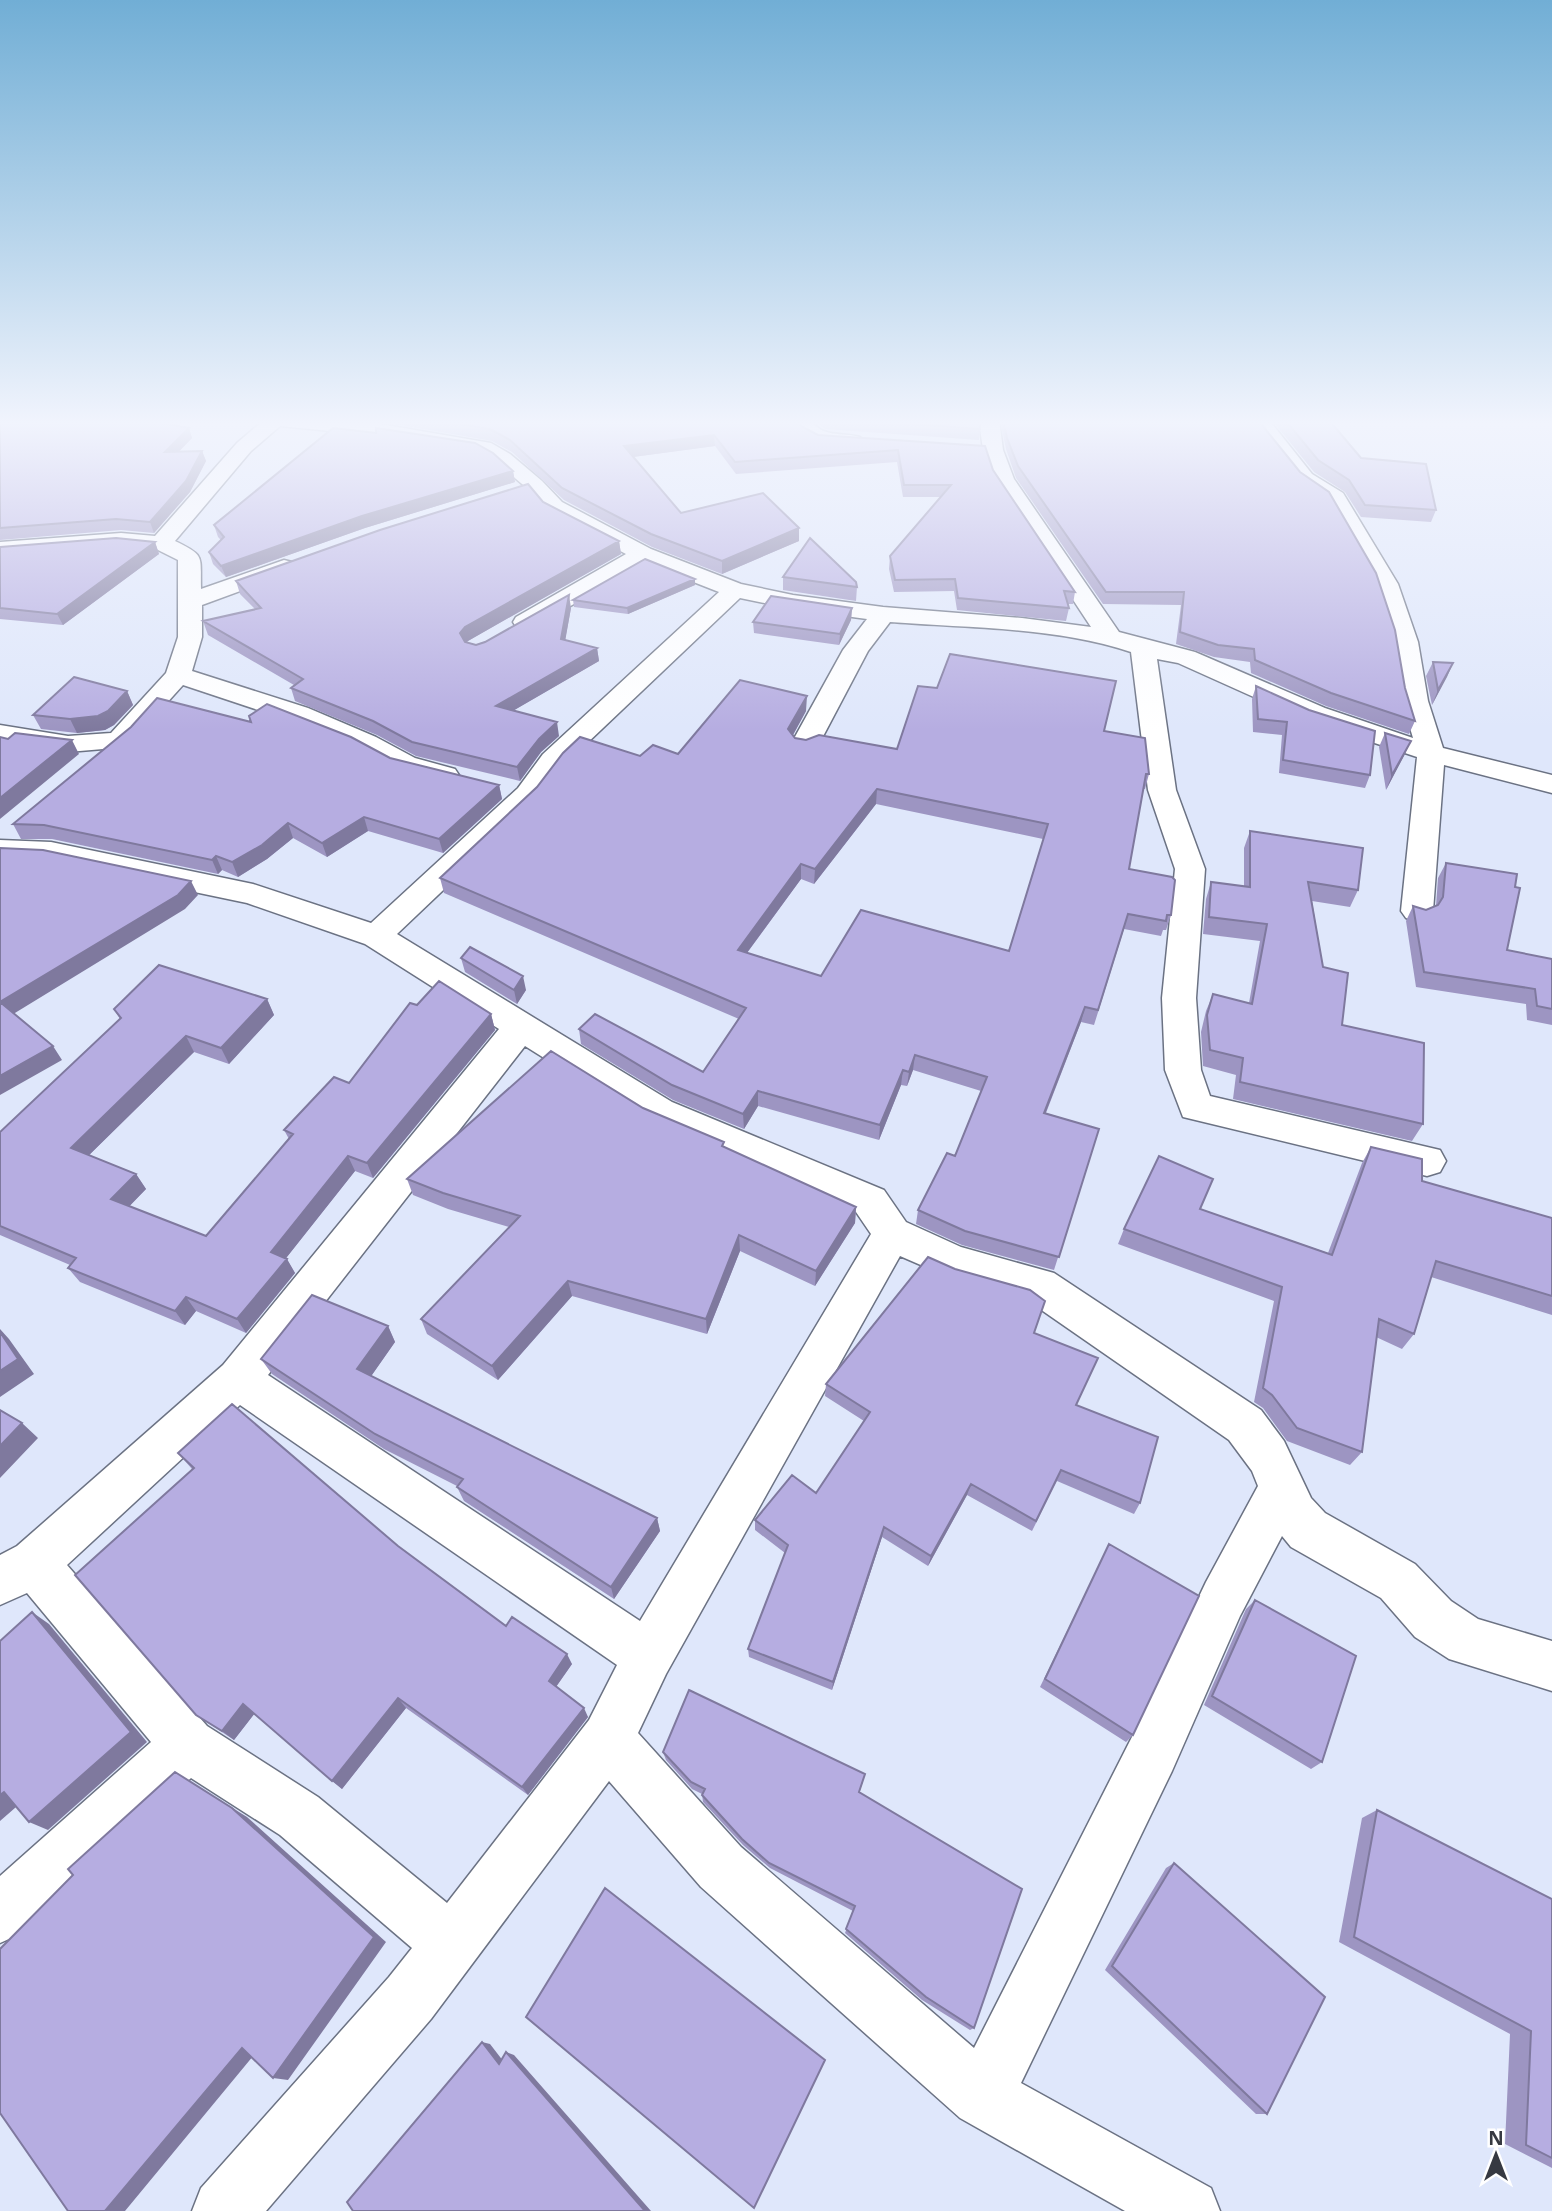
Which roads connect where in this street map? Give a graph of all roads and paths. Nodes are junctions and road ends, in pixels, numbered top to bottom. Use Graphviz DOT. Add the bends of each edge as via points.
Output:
graph roads {
  1 [pos="179,523"];
  2 [pos="585,523"];
  3 [pos="1035,523"];
  4 [pos="1350,523"];
  5 [pos="162,543"];
  6 [pos="0,549"];
  7 [pos="643,554"];
  8 [pos="308,559"];
  9 [pos="735,590"];
  10 [pos="189,601"];
  11 [pos="883,614"];
  12 [pos="502,635"];
  13 [pos="1110,637"];
  14 [pos="1143,648"];
  15 [pos="178,675"];
  16 [pos="0,733"];
  17 [pos="117,741"];
  18 [pos="805,744"];
  19 [pos="1431,753"];
  20 [pos="85,767"];
  21 [pos="465,781"];
  22 [pos="1552,784"];
  23 [pos="4,838"];
  24 [pos="1417,911"];
  25 [pos="376,936"];
  26 [pos="522,1025"];
  27 [pos="1427,1161"];
  28 [pos="892,1234"];
  29 [pos="238,1379"];
  30 [pos="1282,1488"];
  31 [pos="17,1572"];
  32 [pos="648,1656"];
  33 [pos="1552,1666"];
  34 [pos="608,1739"];
  35 [pos="188,1745"];
  36 [pos="0,1914"];
  37 [pos="452,1944"];
  38 [pos="982,2096"];
  39 [pos="224,2211"];
  40 [pos="1188,2211"];
  1 -- 5 [label="street"];
  2 -- 7 [label="street"];
  3 -- 13 [label="street"];
  4 -- 19 [label="street" via="1386,584"];
  5 -- 6 [label="street" via="121,540"];
  5 -- 10 [label="street" via="188,557"];
  7 -- 9 [label="street"];
  7 -- 12 [label="street"];
  8 -- 10 [label="street"];
  9 -- 11 [label="street"];
  9 -- 25 [label="street" via="516,791"];
  10 -- 15 [label="street" via="190,637"];
  11 -- 13 [label="street"];
  11 -- 18 [label="street" via="856,650"];
  13 -- 14 [label="street"];
  14 -- 19 [label="street" via="1186,657 1315,714"];
  14 -- 27 [label="street" via="1161,790 1190,869 1179,998 1183,1070 1196,1107"];
  15 -- 17 [label="street"];
  15 -- 21 [label="street" via="298,714 405,764"];
  16 -- 17 [label="street" via="68,744"];
  17 -- 20 [label="street"];
  19 -- 22 [label="street"];
  19 -- 24 [label="street"];
  23 -- 25 [label="street" via="254,894"];
  25 -- 26 [label="street"];
  26 -- 28 [label="street" via="659,1112 870,1201"];
  26 -- 29 [label="street"];
  28 -- 30 [label="street" via="953,1262 1040,1286 1245,1425 1268,1457"];
  28 -- 32 [label="street"];
  29 -- 31 [label="street"];
  29 -- 32 [label="street"];
  30 -- 33 [label="street" via="1308,1530 1398,1581 1433,1619 1467,1641"];
  30 -- 38 [label="street" via="1223,1599 1147,1764"];
  31 -- 35 [label="street"];
  32 -- 34 [label="street"];
  34 -- 37 [label="street"];
  34 -- 38 [label="street" via="722,1867"];
  35 -- 36 [label="street"];
  35 -- 37 [label="street" via="299,1816"];
  37 -- 39 [label="street" via="411,1998"];
  38 -- 40 [label="street"];
}
